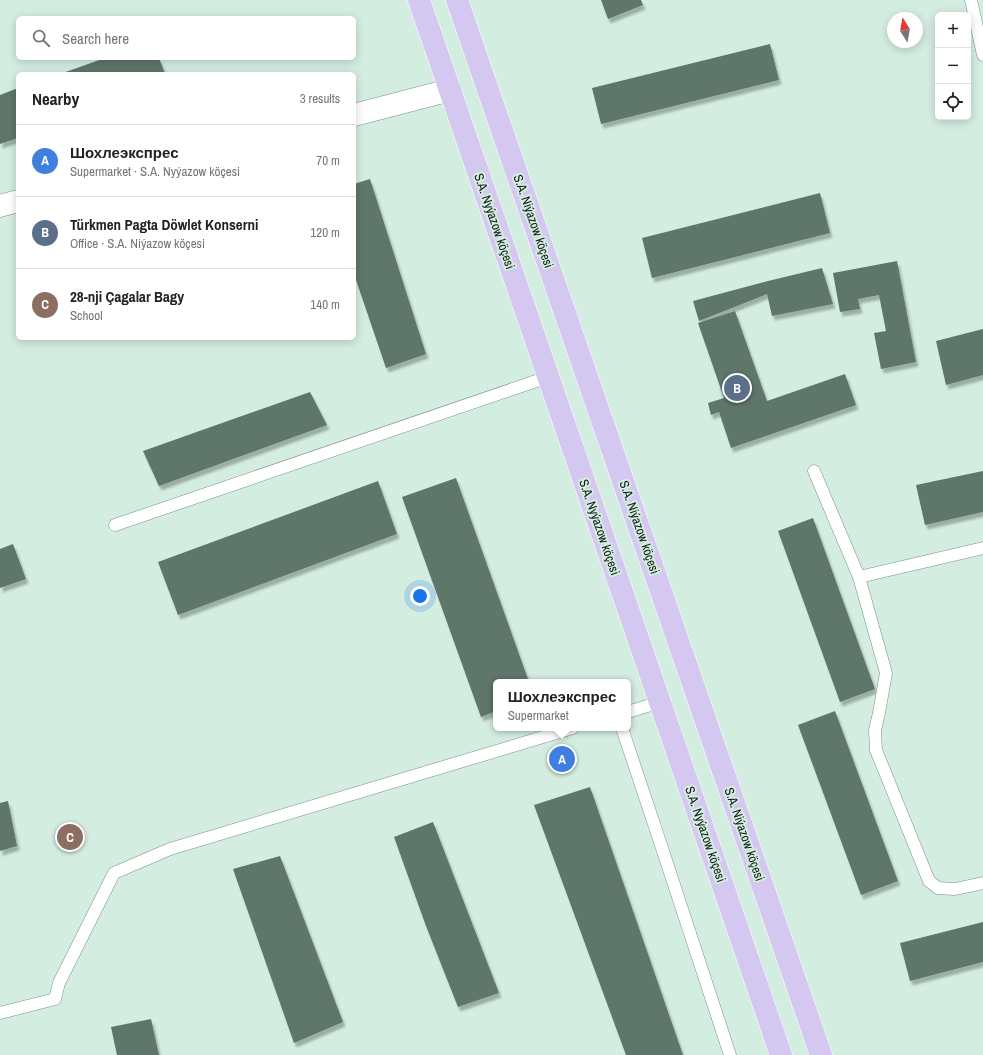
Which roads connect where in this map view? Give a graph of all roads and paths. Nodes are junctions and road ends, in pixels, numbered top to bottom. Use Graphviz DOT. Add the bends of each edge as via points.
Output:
graph roads {
  1 [pos="419,0"];
  2 [pos="457,0"];
  3 [pos="971,0"];
  4 [pos="983,55"];
  5 [pos="450,90"];
  6 [pos="356,114"];
  7 [pos="16,202"];
  8 [pos="0,206"];
  9 [pos="548,376"];
  10 [pos="814,471"];
  11 [pos="115,525"];
  12 [pos="983,548"];
  13 [pos="859,577"];
  14 [pos="660,702"];
  15 [pos="631,711"];
  16 [pos="563,731"];
  17 [pos="623,731"];
  18 [pos="983,883"];
  19 [pos="0,1012"];
  20 [pos="730,1055"];
  21 [pos="781,1055"];
  22 [pos="822,1055"];
  1 -- 5 [label="main road, S.A. Nyýazow köçesi"];
  2 -- 22 [label="main road, S.A. Niýazow köçesi"];
  3 -- 4 [label="lane"];
  5 -- 6 [label="street"];
  5 -- 9 [label="main road, S.A. Nyýazow köçesi"];
  7 -- 8 [label="street"];
  9 -- 11 [label="lane"];
  9 -- 14 [label="main road, S.A. Nyýazow köçesi"];
  10 -- 13 [label="lane"];
  12 -- 13 [label="lane"];
  13 -- 18 [label="lane" via="886,673 875,730 876,750 929,881 938,888 955,889"];
  14 -- 15 [label="lane"];
  14 -- 21 [label="main road, S.A. Nyýazow köçesi"];
  16 -- 19 [label="lane" via="170,849 114,873 59,983 56,999"];
  17 -- 20 [label="lane"];
}
